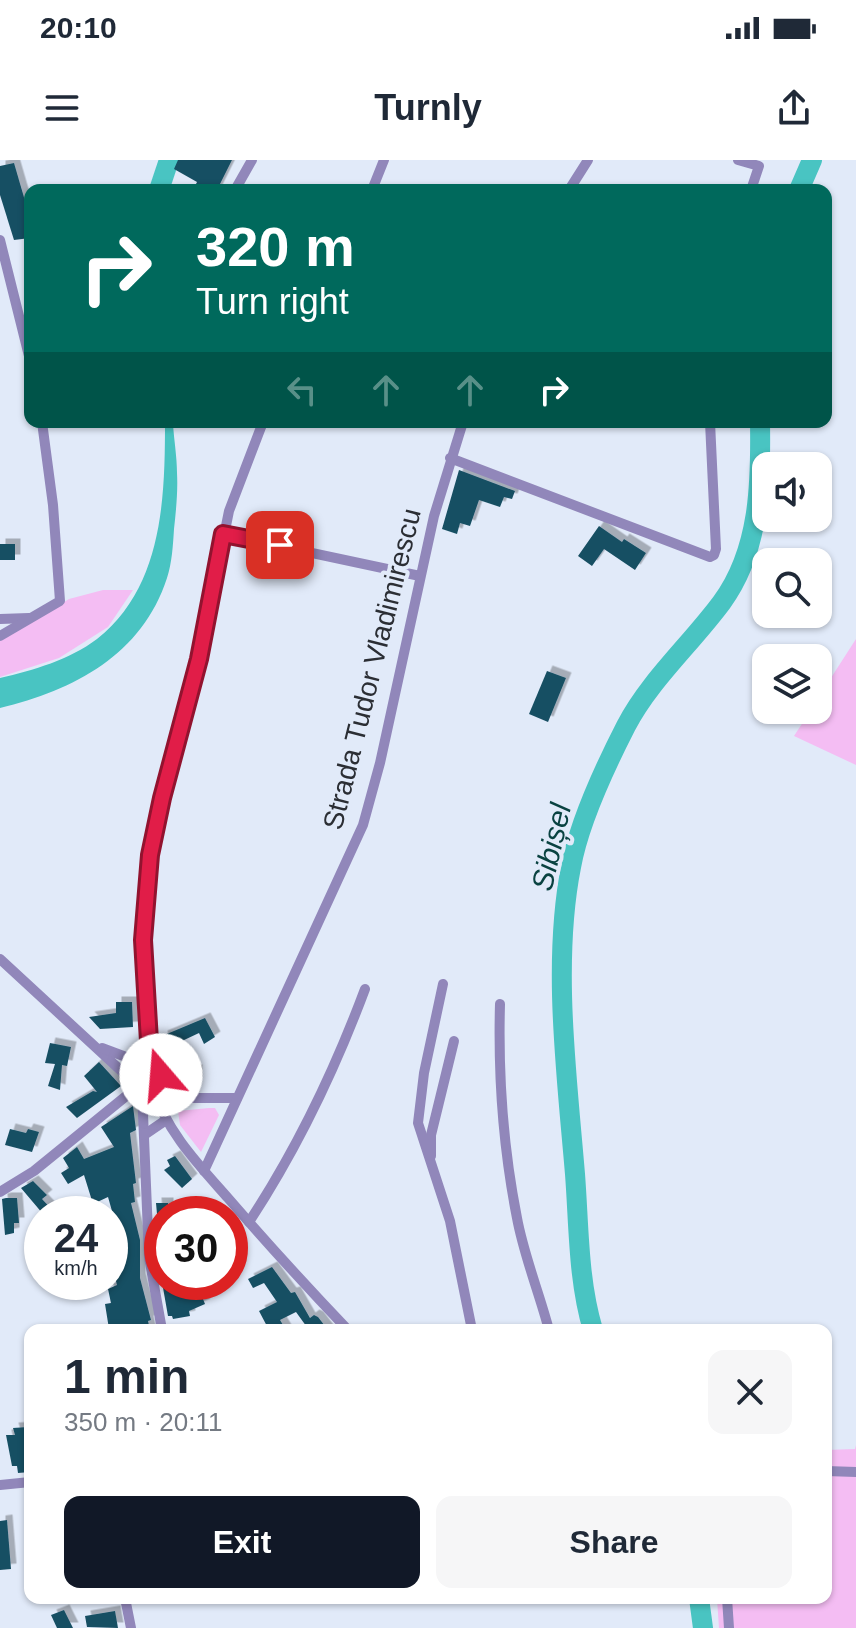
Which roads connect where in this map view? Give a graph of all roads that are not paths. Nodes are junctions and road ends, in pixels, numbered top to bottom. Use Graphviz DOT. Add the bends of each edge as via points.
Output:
graph roads {
  1 [pos="252,160"];
  2 [pos="384,160"];
  3 [pos="588,160"];
  4 [pos="738,160"];
  5 [pos="238,184"];
  6 [pos="374,184"];
  7 [pos="573,184"];
  8 [pos="753,184"];
  9 [pos="0,240"];
  10 [pos="24,336"];
  11 [pos="43,428"];
  12 [pos="261,428"];
  13 [pos="461,428"];
  14 [pos="710,428"];
  15 [pos="450,458"];
  16 [pos="223,534"];
  17 [pos="420,576"];
  18 [pos="31,618"];
  19 [pos="0,619"];
  20 [pos="0,636"];
  21 [pos="0,959"];
  22 [pos="443,984"];
  23 [pos="365,989"];
  24 [pos="500,1004"];
  25 [pos="454,1041"];
  26 [pos="97,1046"];
  27 [pos="150,1058"];
  28 [pos="134,1060"];
  29 [pos="129,1078"];
  30 [pos="147,1091"];
  31 [pos="237,1098"];
  32 [pos="166,1120"];
  33 [pos="144,1135"];
  34 [pos="431,1162"];
  35 [pos="204,1171"];
  36 [pos="0,1192"];
  37 [pos="249,1222"];
  38 [pos="161,1324"];
  39 [pos="342,1324"];
  40 [pos="471,1324"];
  41 [pos="547,1324"];
  42 [pos="832,1471"];
  43 [pos="856,1472"];
  44 [pos="24,1483"];
  45 [pos="0,1485"];
  46 [pos="126,1604"];
  47 [pos="727,1604"];
  48 [pos="131,1628"];
  49 [pos="729,1628"];
  1 -- 5 [label="street"];
  2 -- 6 [label="street"];
  3 -- 7 [label="street"];
  4 -- 8 [label="street" via="759,166"];
  9 -- 10 [label="street"];
  11 -- 18 [label="street" via="60,601"];
  12 -- 16 [label="street"];
  13 -- 15 [label="street, Strada Tudor Vladimirescu"];
  14 -- 15 [label="street" via="714,555 705,556"];
  15 -- 17 [label="street, Strada Tudor Vladimirescu"];
  16 -- 17 [label="street"];
  16 -- 27 [label="street" via="199,659 150,855 143,940"];
  17 -- 31 [label="street, Strada Tudor Vladimirescu" via="363,825"];
  18 -- 19 [label="street"];
  18 -- 20 [label="street"];
  21 -- 26 [label="street"];
  22 -- 34 [label="street" via="418,1123"];
  23 -- 37 [label="street" via="316,1106"];
  24 -- 41 [label="street" via="500,1097 512,1186"];
  25 -- 34 [label="street" via="431,1135"];
  26 -- 28 [label="street"];
  26 -- 29 [label="street"];
  27 -- 28 [label="street"];
  27 -- 30 [label="street" via="161,1069 160,1080"];
  28 -- 29 [label="street"];
  29 -- 30 [label="street"];
  30 -- 31 [label="street"];
  30 -- 32 [label="street"];
  30 -- 33 [label="street"];
  30 -- 36 [label="street"];
  31 -- 35 [label="street, Strada Tudor Vladimirescu"];
  32 -- 33 [label="street"];
  32 -- 35 [label="street"];
  33 -- 38 [label="street" via="149,1257"];
  34 -- 40 [label="street" via="450,1221"];
  35 -- 37 [label="street"];
  37 -- 39 [label="street"];
  42 -- 43 [label="street"];
  44 -- 45 [label="street"];
  46 -- 48 [label="street"];
  47 -- 49 [label="street"];
}
